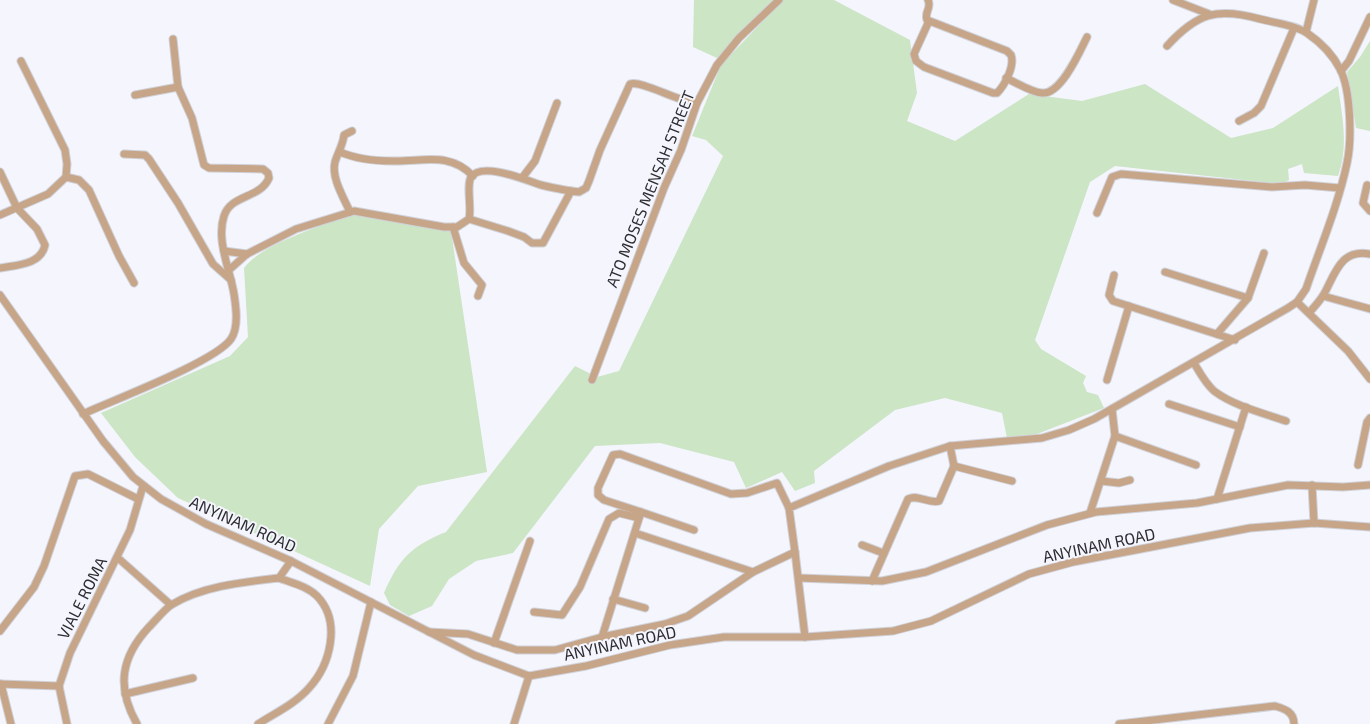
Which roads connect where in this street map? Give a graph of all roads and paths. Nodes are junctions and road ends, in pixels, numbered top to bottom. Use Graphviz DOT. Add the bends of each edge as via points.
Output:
graph roads {
  1 [pos="779,0"];
  2 [pos="928,0"];
  3 [pos="1173,0"];
  4 [pos="1314,0"];
  5 [pos="1209,14"];
  6 [pos="1370,17"];
  7 [pos="929,21"];
  8 [pos="1294,28"];
  9 [pos="1306,32"];
  10 [pos="1086,37"];
  11 [pos="173,39"];
  12 [pos="1167,46"];
  13 [pos="21,61"];
  14 [pos="1341,71"];
  15 [pos="1006,78"];
  16 [pos="178,87"];
  17 [pos="136,94"];
  18 [pos="557,103"];
  19 [pos="697,103"];
  20 [pos="1239,120"];
  21 [pos="352,131"];
  22 [pos="340,152"];
  23 [pos="124,154"];
  24 [pos="0,172"];
  25 [pos="473,176"];
  26 [pos="66,177"];
  27 [pos="522,178"];
  28 [pos="1367,185"];
  29 [pos="1340,188"];
  30 [pos="571,191"];
  31 [pos="17,208"];
  32 [pos="1370,211"];
  33 [pos="350,212"];
  34 [pos="1097,213"];
  35 [pos="0,214"];
  36 [pos="469,219"];
  37 [pos="453,227"];
  38 [pos="224,251"];
  39 [pos="1264,253"];
  40 [pos="247,254"];
  41 [pos="1370,254"];
  42 [pos="0,268"];
  43 [pos="229,270"];
  44 [pos="1165,272"];
  45 [pos="1114,275"];
  46 [pos="231,280"];
  47 [pos="134,283"];
  48 [pos="0,295"];
  49 [pos="478,296"];
  50 [pos="1323,296"];
  51 [pos="1248,298"];
  52 [pos="1297,302"];
  53 [pos="1129,306"];
  54 [pos="1370,309"];
  55 [pos="1309,313"];
  56 [pos="1218,334"];
  57 [pos="1235,340"];
  58 [pos="1194,363"];
  59 [pos="1370,379"];
  60 [pos="592,380"];
  61 [pos="1107,380"];
  62 [pos="1169,404"];
  63 [pos="1246,407"];
  64 [pos="1112,409"];
  65 [pos="83,414"];
  66 [pos="1370,418"];
  67 [pos="1286,421"];
  68 [pos="1240,427"];
  69 [pos="1115,436"];
  70 [pos="950,446"];
  71 [pos="1196,465"];
  72 [pos="1358,465"];
  73 [pos="954,466"];
  74 [pos="1130,480"];
  75 [pos="1012,481"];
  76 [pos="1101,481"];
  77 [pos="1312,485"];
  78 [pos="1370,485"];
  79 [pos="143,486"];
  80 [pos="138,499"];
  81 [pos="1217,499"];
  82 [pos="789,508"];
  83 [pos="1090,514"];
  84 [pos="640,515"];
  85 [pos="1314,523"];
  86 [pos="1370,527"];
  87 [pos="694,530"];
  88 [pos="635,532"];
  89 [pos="530,541"];
  90 [pos="862,545"];
  91 [pos="795,552"];
  92 [pos="883,553"];
  93 [pos="118,558"];
  94 [pos="291,561"];
  95 [pos="754,572"];
  96 [pos="279,578"];
  97 [pos="799,578"];
  98 [pos="872,581"];
  99 [pos="613,599"];
  100 [pos="371,602"];
  101 [pos="171,605"];
  102 [pos="645,608"];
  103 [pos="534,612"];
  104 [pos="0,631"];
  105 [pos="425,631"];
  106 [pos="602,637"];
  107 [pos="805,637"];
  108 [pos="494,643"];
  109 [pos="529,676"];
  110 [pos="193,678"];
  111 [pos="0,684"];
  112 [pos="59,686"];
  113 [pos="125,694"];
  114 [pos="11,724"];
  115 [pos="67,724"];
  116 [pos="137,724"];
  117 [pos="258,724"];
  118 [pos="328,724"];
  119 [pos="514,724"];
  120 [pos="1119,724"];
  121 [pos="1294,724"];
  1 -- 19 [label="street, ATO MOSES MENSAH STREET" via="739,38 718,65"];
  2 -- 7 [label="street" via="930,7 926,17"];
  3 -- 5 [label="street"];
  4 -- 9 [label="street"];
  5 -- 8 [label="street" via="1245,14"];
  5 -- 12 [label="street" via="1193,23"];
  6 -- 14 [label="street" via="1350,61"];
  7 -- 15 [label="street" via="1007,51 1012,60"];
  7 -- 15 [label="street" via="914,54 916,62 993,93 1002,89"];
  8 -- 9 [label="street"];
  8 -- 20 [label="street" via="1261,106"];
  9 -- 14 [label="street" via="1333,58"];
  10 -- 15 [label="street" via="1073,66 1048,92 1041,93"];
  11 -- 16 [label="street"];
  13 -- 26 [label="street" via="65,150"];
  14 -- 29 [label="street" via="1350,134"];
  16 -- 17 [label="street"];
  16 -- 38 [label="street" via="192,118 204,165 209,168 260,168 269,175 258,191 233,202 227,209 222,223"];
  18 -- 27 [label="street" via="534,161"];
  19 -- 30 [label="street" via="685,102 640,84 630,84 586,188 579,192"];
  19 -- 60 [label="street, ATO MOSES MENSAH STREET"];
  21 -- 22 [label="street" via="344,135"];
  22 -- 25 [label="street" via="362,159 394,161 442,158"];
  22 -- 33 [label="street" via="335,172"];
  23 -- 46 [label="street" via="145,155 149,159 213,264"];
  24 -- 31 [label="street"];
  25 -- 27 [label="street" via="492,172"];
  25 -- 36 [label="street"];
  26 -- 31 [label="street" via="48,194"];
  26 -- 47 [label="street" via="79,180 89,190"];
  27 -- 30 [label="street"];
  28 -- 32 [label="street" via="1364,203"];
  29 -- 34 [label="street" via="1272,187 1121,174 1112,177"];
  29 -- 52 [label="street" via="1306,289"];
  30 -- 36 [label="street" via="543,244 532,244 508,230"];
  31 -- 35 [label="street"];
  31 -- 42 [label="street" via="42,236 44,248 29,263"];
  33 -- 37 [label="street" via="361,211"];
  33 -- 40 [label="street" via="296,229"];
  36 -- 37 [label="street"];
  37 -- 49 [label="street" via="464,263 482,285"];
  38 -- 40 [label="street"];
  38 -- 43 [label="street"];
  39 -- 51 [label="street"];
  40 -- 43 [label="street"];
  41 -- 50 [label="street" via="1351,254 1339,264"];
  43 -- 46 [label="street"];
  44 -- 51 [label="street"];
  45 -- 53 [label="street" via="1109,297"];
  46 -- 65 [label="street" via="235,328 225,345 193,365"];
  48 -- 65 [label="street, ANYINAM ROAD"];
  50 -- 54 [label="street"];
  50 -- 55 [label="street"];
  51 -- 56 [label="street"];
  52 -- 55 [label="street"];
  52 -- 57 [label="street"];
  53 -- 56 [label="street"];
  53 -- 61 [label="street"];
  55 -- 59 [label="street" via="1348,351"];
  56 -- 57 [label="street"];
  57 -- 58 [label="street"];
  58 -- 63 [label="street" via="1215,391"];
  58 -- 64 [label="street"];
  62 -- 68 [label="street"];
  63 -- 67 [label="street"];
  63 -- 68 [label="street"];
  64 -- 69 [label="street"];
  64 -- 70 [label="street" via="1069,430 1042,438"];
  65 -- 79 [label="street, ANYINAM ROAD" via="118,461"];
  66 -- 72 [label="street"];
  68 -- 81 [label="street"];
  69 -- 71 [label="street"];
  69 -- 76 [label="street"];
  70 -- 73 [label="street"];
  70 -- 82 [label="street" via="889,466"];
  73 -- 75 [label="street"];
  73 -- 92 [label="street" via="939,500 908,499"];
  74 -- 76 [label="street" via="1119,483"];
  76 -- 83 [label="street"];
  77 -- 78 [label="street"];
  77 -- 81 [label="street" via="1288,485"];
  77 -- 85 [label="street"];
  79 -- 80 [label="street, VIALE ROMA"];
  79 -- 94 [label="street, ANYINAM ROAD" via="180,511"];
  80 -- 93 [label="street, VIALE ROMA"];
  80 -- 104 [label="street" via="88,474 75,476 34,587"];
  81 -- 83 [label="street"];
  82 -- 84 [label="street" via="777,483 747,493 731,494 616,454 611,458 598,495"];
  82 -- 91 [label="street"];
  83 -- 98 [label="street" via="1047,525 926,572"];
  84 -- 87 [label="street"];
  84 -- 88 [label="street"];
  84 -- 103 [label="street" via="619,513 609,519 580,587 562,615"];
  85 -- 86 [label="street, ANYINAM ROAD"];
  85 -- 107 [label="street, ANYINAM ROAD" via="1250,528 1073,562 1029,574 931,621 893,631"];
  88 -- 95 [label="street"];
  88 -- 99 [label="street"];
  89 -- 108 [label="street"];
  90 -- 92 [label="street"];
  91 -- 95 [label="street"];
  91 -- 97 [label="street"];
  92 -- 98 [label="street"];
  93 -- 101 [label="street"];
  93 -- 112 [label="street, VIALE ROMA" via="77,637"];
  94 -- 96 [label="street"];
  94 -- 100 [label="street, ANYINAM ROAD"];
  95 -- 106 [label="street" via="688,616"];
  96 -- 101 [label="street" via="216,588"];
  96 -- 117 [label="street" via="304,587 325,606 331,631 330,645 326,661 309,689"];
  97 -- 98 [label="street"];
  97 -- 107 [label="street"];
  99 -- 102 [label="street"];
  99 -- 106 [label="street"];
  100 -- 105 [label="street, ANYINAM ROAD"];
  100 -- 118 [label="street" via="353,676"];
  101 -- 113 [label="street" via="140,636 127,658 123,674"];
  105 -- 108 [label="street" via="461,633"];
  105 -- 109 [label="street, ANYINAM ROAD" via="474,655"];
  106 -- 108 [label="street" via="547,650 517,650"];
  107 -- 109 [label="street, ANYINAM ROAD" via="724,637 670,645"];
  109 -- 119 [label="street"];
  110 -- 113 [label="street"];
  111 -- 112 [label="street"];
  111 -- 114 [label="street"];
  112 -- 115 [label="street"];
  113 -- 116 [label="street"];
  120 -- 121 [label="street" via="1275,706 1286,710 1294,718"];
}
